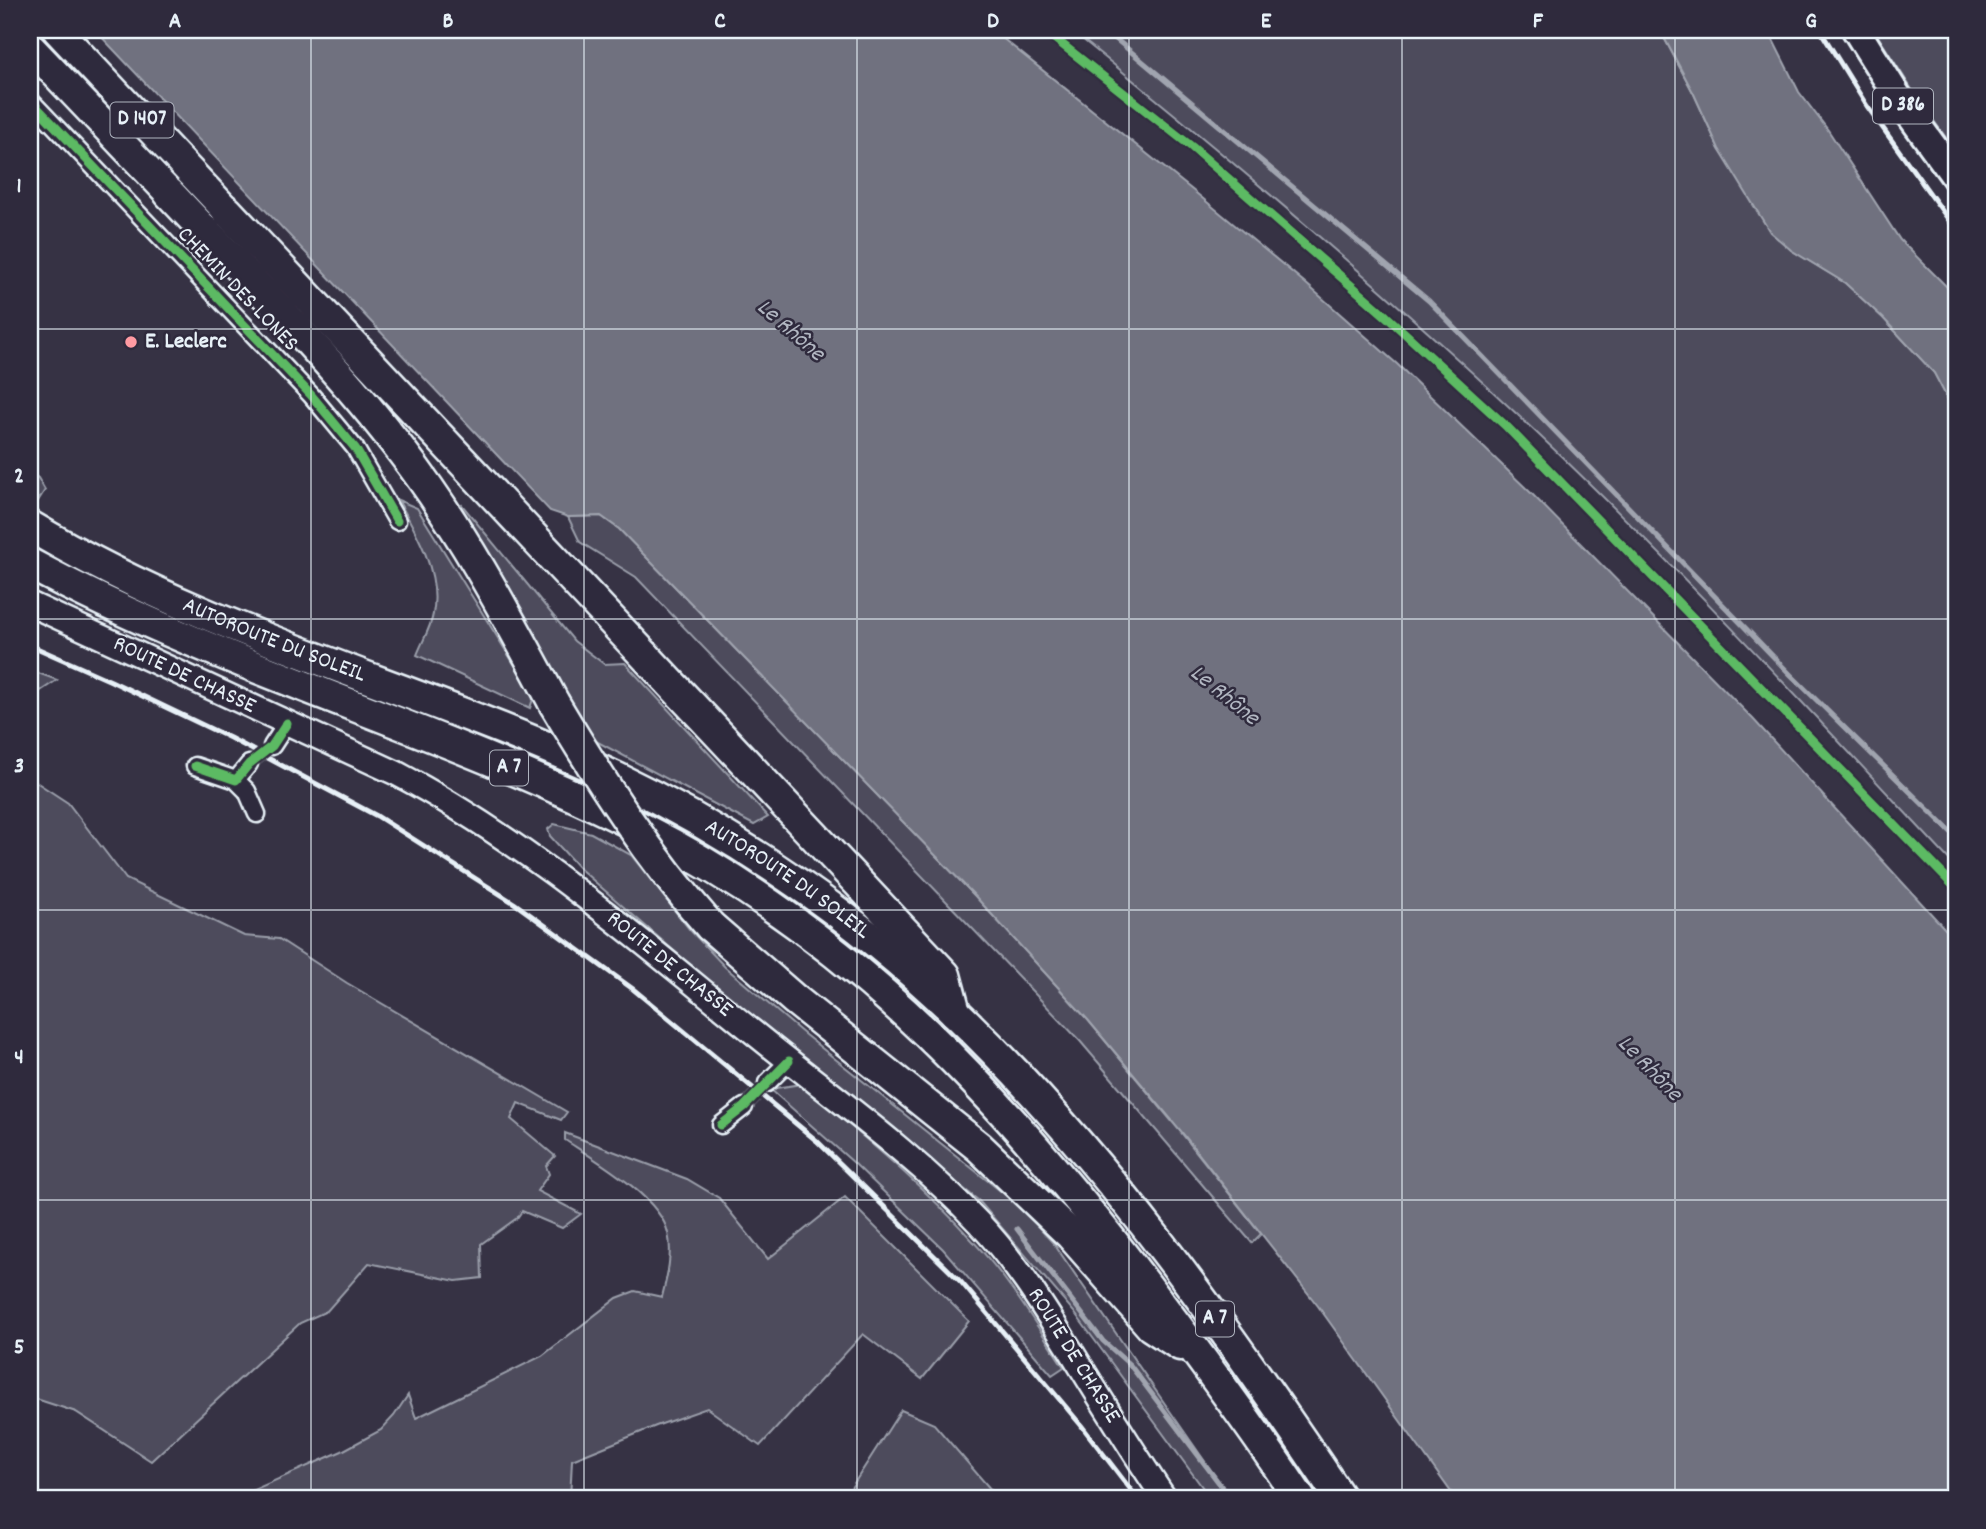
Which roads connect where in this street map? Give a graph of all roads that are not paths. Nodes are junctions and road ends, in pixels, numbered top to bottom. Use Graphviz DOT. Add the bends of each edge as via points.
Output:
graph roads {
  1 [pos="57,30"];
  2 [pos="1856,30"];
  3 [pos="30,47"];
  4 [pos="30,100"];
  5 [pos="1956,178"];
  6 [pos="169,193"];
  7 [pos="227,211"];
  8 [pos="397,521"];
  9 [pos="30,526"];
  10 [pos="30,564"];
  11 [pos="30,604"];
  12 [pos="286,723"];
  13 [pos="272,746"];
  14 [pos="249,764"];
  15 [pos="195,766"];
  16 [pos="236,780"];
  17 [pos="257,814"];
  18 [pos="955,1012"];
  19 [pos="789,1062"];
  20 [pos="767,1083"];
  21 [pos="744,1107"];
  22 [pos="721,1125"];
  23 [pos="1201,1358"];
  24 [pos="1165,1499"];
  25 [pos="1300,1499"];
  26 [pos="1341,1499"];
  1 -- 7 [label="highway, D 1407"];
  2 -- 5 [label="main road, D 386"];
  3 -- 6 [label="highway, D 1407"];
  4 -- 8 [label="street, CHEMIN DES LONES" via="311,395 355,448"];
  6 -- 23 [label="highway, bridge" via="327,363 403,453 500,601 591,765 648,850 710,926 979,1147 1071,1235 1151,1326"];
  7 -- 18 [label="highway" via="945,975"];
  9 -- 18 [label="highway, AUTOROUTE DU SOLEIL / A 7" via="121,575 231,624 559,752 704,824 801,886"];
  10 -- 23 [label="highway, AUTOROUTE DU SOLEIL / A 7" via="131,617 208,650 587,802 697,859 771,906 904,1010 992,1098 1108,1234"];
  11 -- 12 [label="main road, ROUTE DE CHASSE"];
  12 -- 13 [label="street"];
  12 -- 19 [label="main road, ROUTE DE CHASSE" via="396,773 486,824"];
  14 -- 16 [label="street"];
  15 -- 16 [label="street"];
  16 -- 17 [label="street" via="247,791"];
  18 -- 26 [label="highway, AUTOROUTE DU SOLEIL / A 7" via="1023,1082 1126,1202 1236,1346"];
  19 -- 20 [label="street"];
  19 -- 24 [label="main road, ROUTE DE CHASSE" via="908,1156 979,1223 1032,1289"];
  21 -- 22 [label="street"];
  23 -- 25 [label="highway, AUTOROUTE DU SOLEIL / A 7"];
}
